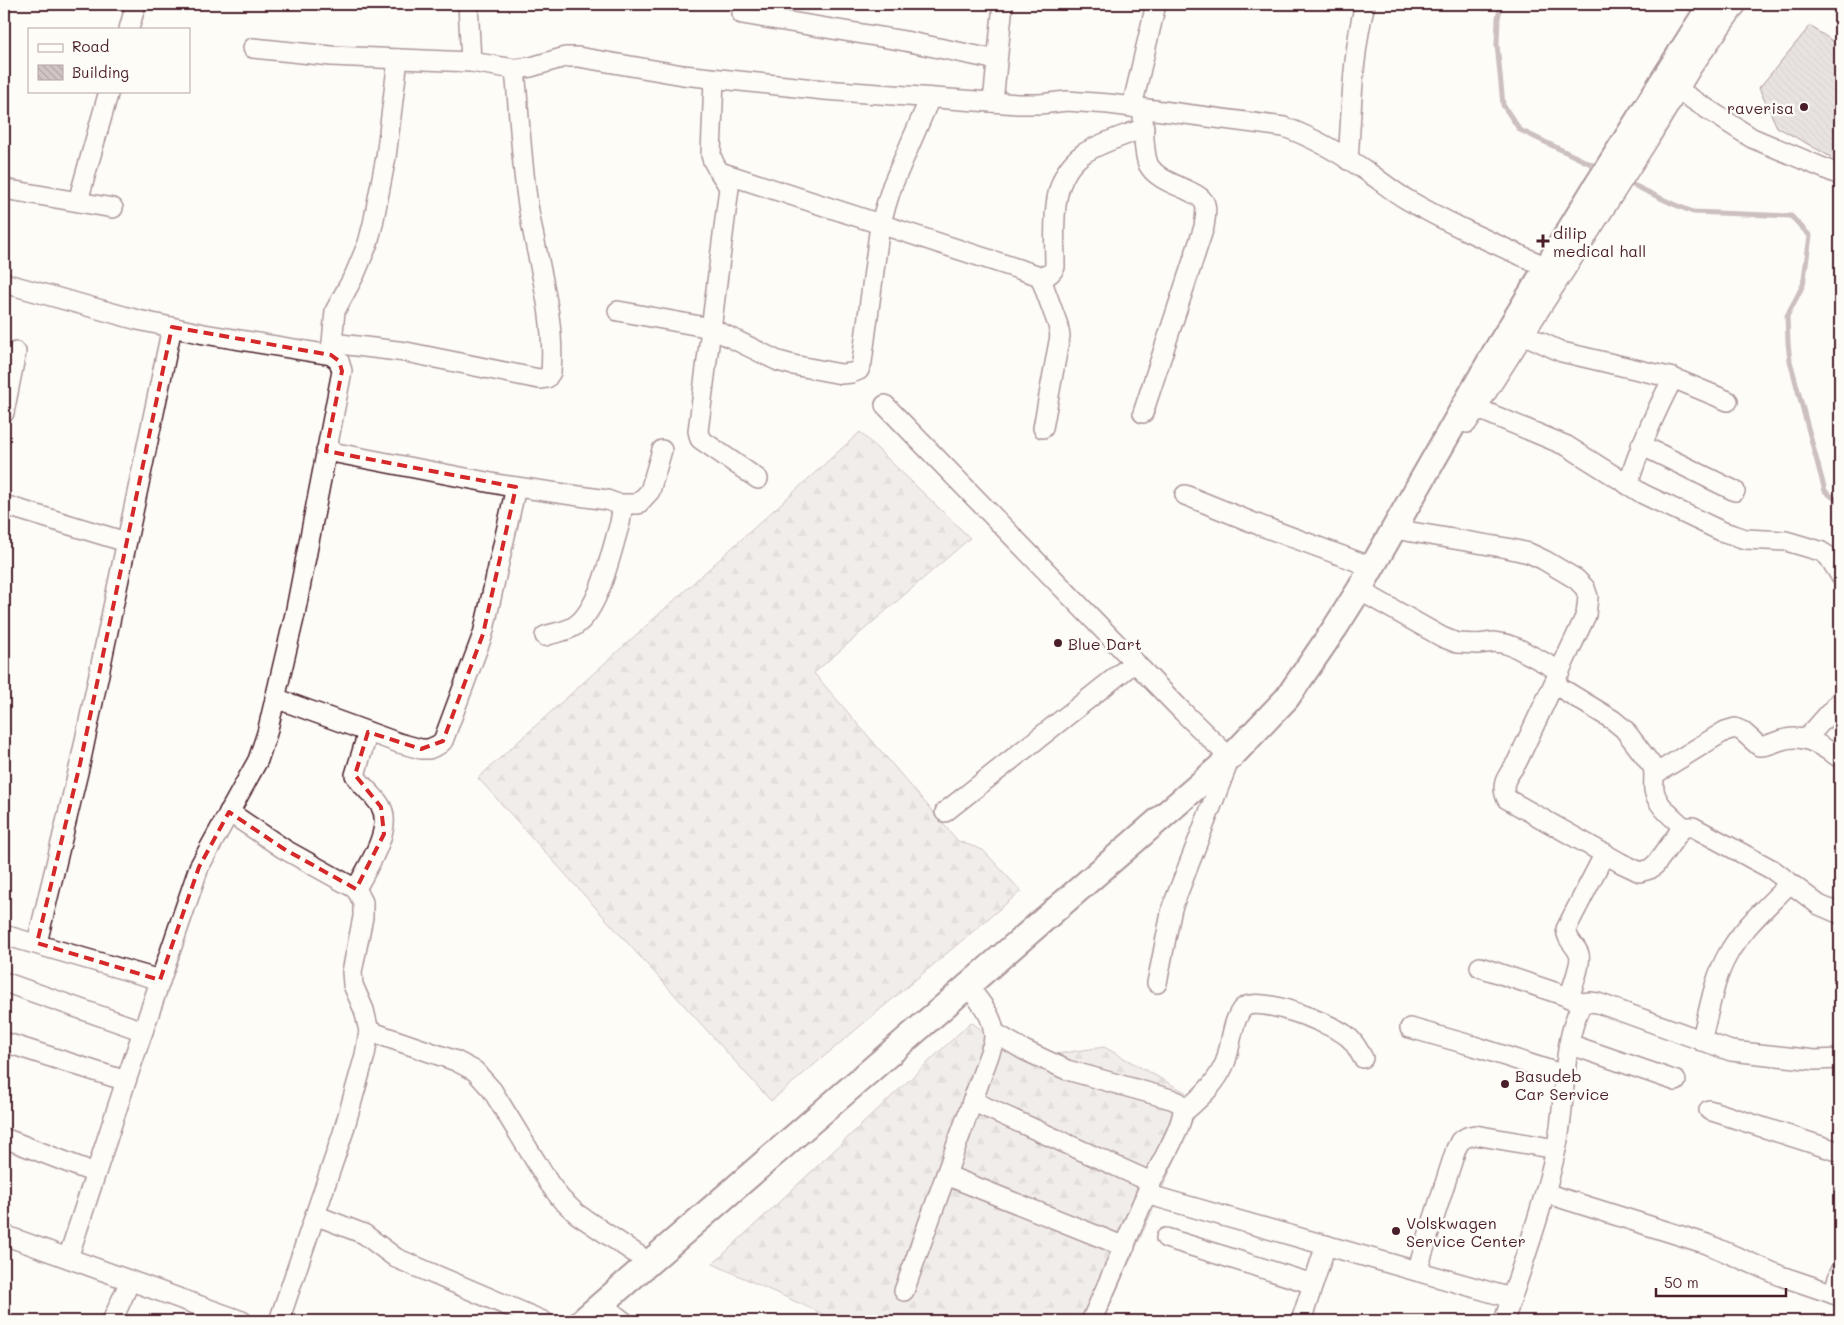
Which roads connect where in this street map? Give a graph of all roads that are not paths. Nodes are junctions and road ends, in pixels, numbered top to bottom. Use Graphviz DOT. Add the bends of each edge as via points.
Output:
graph roads {
  1 [pos="136,4"];
  2 [pos="468,4"];
  3 [pos="1003,4"];
  4 [pos="1156,4"];
  5 [pos="1365,4"];
  6 [pos="1703,4"];
  7 [pos="1711,4"];
  8 [pos="1724,4"];
  9 [pos="1737,4"];
  10 [pos="742,14"];
  11 [pos="129,28"];
  12 [pos="252,48"];
  13 [pos="398,59"];
  14 [pos="997,60"];
  15 [pos="471,62"];
  16 [pos="515,69"];
  17 [pos="714,79"];
  18 [pos="1678,90"];
  19 [pos="109,92"];
  20 [pos="930,98"];
  21 [pos="993,102"];
  22 [pos="1137,107"];
  23 [pos="1144,128"];
  24 [pos="1348,160"];
  25 [pos="1616,163"];
  26 [pos="720,172"];
  27 [pos="1840,175"];
  28 [pos="1604,183"];
  29 [pos="4,189"];
  30 [pos="78,201"];
  31 [pos="113,208"];
  32 [pos="880,225"];
  33 [pos="1540,264"];
  34 [pos="1040,276"];
  35 [pos="4,283"];
  36 [pos="618,311"];
  37 [pos="172,327"];
  38 [pos="711,328"];
  39 [pos="1523,334"];
  40 [pos="332,349"];
  41 [pos="16,352"];
  42 [pos="1673,378"];
  43 [pos="1728,402"];
  44 [pos="886,405"];
  45 [pos="1476,408"];
  46 [pos="4,413"];
  47 [pos="1143,414"];
  48 [pos="1043,428"];
  49 [pos="1641,445"];
  50 [pos="662,450"];
  51 [pos="326,451"];
  52 [pos="758,479"];
  53 [pos="1628,485"];
  54 [pos="516,487"];
  55 [pos="1415,491"];
  56 [pos="1735,491"];
  57 [pos="1185,495"];
  58 [pos="618,504"];
  59 [pos="4,505"];
  60 [pos="1394,529"];
  61 [pos="126,542"];
  62 [pos="1372,567"];
  63 [pos="1840,575"];
  64 [pos="1359,590"];
  65 [pos="545,636"];
  66 [pos="1135,662"];
  67 [pos="1557,678"];
  68 [pos="275,698"];
  69 [pos="1840,701"];
  70 [pos="368,732"];
  71 [pos="1807,738"];
  72 [pos="1230,758"];
  73 [pos="1840,758"];
  74 [pos="1654,774"];
  75 [pos="229,812"];
  76 [pos="945,812"];
  77 [pos="1684,827"];
  78 [pos="1605,852"];
  79 [pos="1790,883"];
  80 [pos="356,889"];
  81 [pos="1840,914"];
  82 [pos="4,935"];
  83 [pos="37,944"];
  84 [pos="1480,968"];
  85 [pos="160,980"];
  86 [pos="4,982"];
  87 [pos="1157,983"];
  88 [pos="968,986"];
  89 [pos="1576,1001"];
  90 [pos="1410,1028"];
  91 [pos="143,1031"];
  92 [pos="368,1031"];
  93 [pos="995,1033"];
  94 [pos="1701,1041"];
  95 [pos="4,1042"];
  96 [pos="1569,1044"];
  97 [pos="1363,1058"];
  98 [pos="1840,1059"];
  99 [pos="1564,1075"];
  100 [pos="1676,1080"];
  101 [pos="126,1081"];
  102 [pos="972,1101"];
  103 [pos="1709,1110"];
  104 [pos="1184,1112"];
  105 [pos="4,1138"];
  106 [pos="1556,1149"];
  107 [pos="1840,1152"];
  108 [pos="95,1173"];
  109 [pos="946,1175"];
  110 [pos="1149,1188"];
  111 [pos="1545,1193"];
  112 [pos="315,1215"];
  113 [pos="4,1235"];
  114 [pos="1166,1238"];
  115 [pos="1326,1245"];
  116 [pos="1124,1248"];
  117 [pos="68,1258"];
  118 [pos="650,1263"];
  119 [pos="1417,1271"];
  120 [pos="1840,1272"];
  121 [pos="130,1281"];
  122 [pos="1313,1284"];
  123 [pos="904,1291"];
  124 [pos="1837,1295"];
  125 [pos="1511,1298"];
  126 [pos="601,1304"];
  127 [pos="1510,1320"];
  128 [pos="112,1321"];
  129 [pos="242,1321"];
  130 [pos="279,1321"];
  131 [pos="543,1321"];
  132 [pos="582,1321"];
  133 [pos="623,1321"];
  134 [pos="1091,1321"];
  135 [pos="1301,1321"];
  1 -- 11 [label="street"];
  2 -- 15 [label="street"];
  3 -- 14 [label="street"];
  4 -- 22 [label="street"];
  5 -- 24 [label="street" via="1358,29"];
  6 -- 25 [label="street"];
  7 -- 25 [label="main road"];
  8 -- 25 [label="main road"];
  9 -- 18 [label="street"];
  10 -- 14 [label="street"];
  12 -- 13 [label="street"];
  13 -- 15 [label="street"];
  13 -- 40 [label="street" via="386,157 373,224 358,266 335,311"];
  14 -- 21 [label="street"];
  15 -- 16 [label="street"];
  16 -- 17 [label="street" via="578,57"];
  16 -- 40 [label="street" via="527,199 544,278 551,372 547,378 539,379 406,352"];
  17 -- 20 [label="street"];
  17 -- 26 [label="street" via="711,155"];
  18 -- 25 [label="street"];
  18 -- 27 [label="street" via="1752,138"];
  19 -- 30 [label="street"];
  20 -- 21 [label="street"];
  20 -- 32 [label="street" via="892,186"];
  21 -- 22 [label="street" via="1040,104 1067,101"];
  22 -- 23 [label="street"];
  22 -- 24 [label="street" via="1284,128 1302,134"];
  23 -- 34 [label="street" via="1083,154 1066,172 1056,210 1055,266 1048,276"];
  23 -- 47 [label="street" via="1148,164 1166,181 1200,197 1206,213"];
  24 -- 33 [label="street" via="1404,198 1444,220"];
  25 -- 28 [label="main road"];
  26 -- 32 [label="street"];
  26 -- 38 [label="street" via="729,188"];
  28 -- 33 [label="street"];
  28 -- 39 [label="street"];
  28 -- 55 [label="main road" via="1442,454"];
  29 -- 30 [label="street"];
  30 -- 31 [label="street"];
  32 -- 34 [label="street"];
  32 -- 38 [label="street" via="859,370 841,374 778,361"];
  33 -- 55 [label="street" via="1422,466"];
  34 -- 48 [label="street" via="1060,336"];
  35 -- 37 [label="street"];
  36 -- 38 [label="street"];
  37 -- 40 [label="street" via="204,334"];
  37 -- 61 [label="street"];
  38 -- 52 [label="street" via="698,420 700,439"];
  39 -- 42 [label="street" via="1562,352"];
  39 -- 45 [label="street"];
  40 -- 51 [label="street" via="342,371"];
  41 -- 46 [label="street"];
  42 -- 43 [label="street"];
  42 -- 49 [label="street"];
  44 -- 66 [label="street"];
  45 -- 53 [label="street" via="1566,446"];
  45 -- 55 [label="street" via="1436,475"];
  49 -- 53 [label="street"];
  49 -- 56 [label="street"];
  50 -- 58 [label="street" via="650,491 638,504"];
  51 -- 54 [label="street"];
  51 -- 68 [label="street"];
  53 -- 63 [label="street" via="1732,535 1745,539 1786,541 1820,550"];
  54 -- 58 [label="street"];
  54 -- 70 [label="street" via="483,634 443,741 429,749"];
  55 -- 60 [label="main road"];
  57 -- 62 [label="street"];
  58 -- 65 [label="street" via="622,510 620,524 594,604 572,628"];
  59 -- 61 [label="street"];
  60 -- 62 [label="main road"];
  60 -- 67 [label="street" via="1529,553 1576,579 1588,597 1588,607"];
  61 -- 83 [label="street" via="80,764"];
  62 -- 64 [label="main road"];
  64 -- 67 [label="street" via="1457,643 1494,642 1518,648"];
  64 -- 72 [label="main road" via="1287,698"];
  66 -- 72 [label="street"];
  66 -- 76 [label="street"];
  67 -- 74 [label="street" via="1624,728"];
  67 -- 78 [label="street" via="1503,784 1503,791 1507,799"];
  68 -- 70 [label="street"];
  68 -- 75 [label="street" via="258,760"];
  69 -- 71 [label="street"];
  70 -- 80 [label="street" via="355,775 382,807 384,834"];
  71 -- 73 [label="street"];
  71 -- 74 [label="street" via="1784,739 1765,747 1735,728 1724,731"];
  72 -- 87 [label="street" via="1172,908"];
  72 -- 88 [label="main road"];
  74 -- 77 [label="street" via="1658,802"];
  75 -- 80 [label="street" via="284,849"];
  75 -- 85 [label="street" via="199,867"];
  77 -- 78 [label="street" via="1650,869 1634,870"];
  77 -- 79 [label="street" via="1702,831 1773,870"];
  78 -- 89 [label="street" via="1566,929 1566,936 1579,954"];
  79 -- 81 [label="street" via="1819,905"];
  79 -- 94 [label="street" via="1744,931 1727,956 1719,973"];
  80 -- 92 [label="street" via="363,902 363,916 352,972 353,985 364,1010"];
  82 -- 83 [label="street"];
  83 -- 85 [label="street"];
  84 -- 89 [label="street"];
  85 -- 91 [label="street"];
  86 -- 91 [label="street"];
  88 -- 93 [label="street" via="987,1012"];
  88 -- 118 [label="main road"];
  89 -- 94 [label="street" via="1598,1003"];
  89 -- 96 [label="street"];
  90 -- 99 [label="street"];
  91 -- 101 [label="street"];
  92 -- 112 [label="street" via="365,1055 346,1124"];
  92 -- 118 [label="street" via="456,1061 475,1071 492,1090 560,1199"];
  93 -- 102 [label="street"];
  93 -- 104 [label="street" via="1067,1070 1178,1102"];
  94 -- 98 [label="street" via="1748,1054"];
  95 -- 101 [label="street"];
  96 -- 99 [label="street"];
  96 -- 100 [label="street"];
  97 -- 104 [label="street" via="1347,1036 1316,1019 1263,1004 1250,1004 1237,1019 1226,1062 1216,1081"];
  99 -- 106 [label="street"];
  101 -- 108 [label="street"];
  102 -- 109 [label="street"];
  102 -- 110 [label="street"];
  103 -- 107 [label="street"];
  104 -- 110 [label="street"];
  105 -- 108 [label="street"];
  106 -- 111 [label="street"];
  106 -- 119 [label="street" via="1475,1135 1460,1141"];
  108 -- 117 [label="street"];
  109 -- 116 [label="street"];
  109 -- 123 [label="street"];
  110 -- 115 [label="street"];
  110 -- 116 [label="street"];
  111 -- 124 [label="street" via="1707,1244 1781,1276"];
  111 -- 125 [label="street"];
  112 -- 130 [label="street"];
  112 -- 131 [label="street" via="364,1234 396,1258"];
  113 -- 117 [label="street"];
  114 -- 122 [label="street"];
  115 -- 119 [label="street"];
  115 -- 122 [label="street"];
  116 -- 134 [label="street"];
  117 -- 121 [label="street"];
  118 -- 126 [label="main road"];
  119 -- 125 [label="street"];
  120 -- 124 [label="street"];
  121 -- 128 [label="street"];
  121 -- 129 [label="street"];
  122 -- 135 [label="street"];
  125 -- 127 [label="street"];
  126 -- 132 [label="main road"];
  126 -- 133 [label="street"];
}
